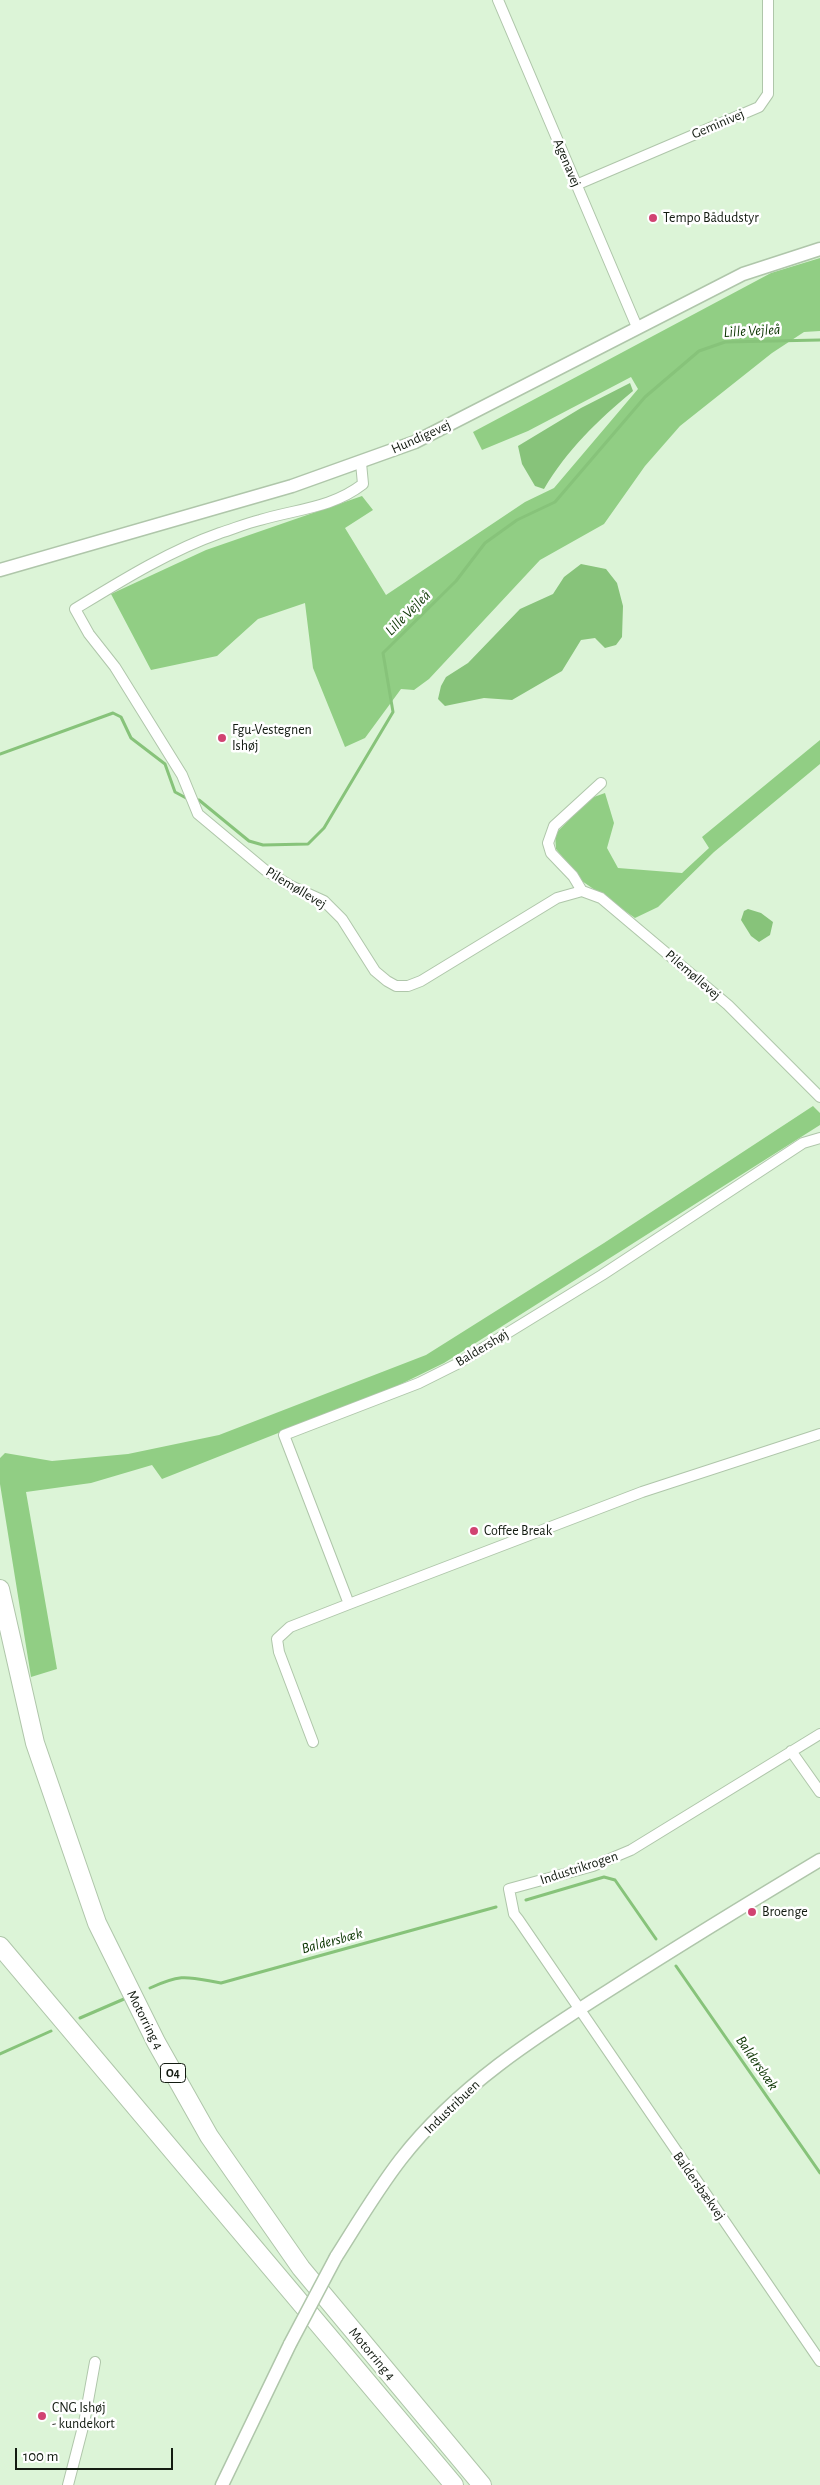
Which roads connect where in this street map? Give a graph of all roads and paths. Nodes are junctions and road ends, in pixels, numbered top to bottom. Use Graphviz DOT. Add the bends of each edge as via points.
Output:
graph roads {
  1 [pos="498,0"];
  2 [pos="768,0"];
  3 [pos="576,185"];
  4 [pos="820,249"];
  5 [pos="637,327"];
  6 [pos="361,462"];
  7 [pos="0,570"];
  8 [pos="601,782"];
  9 [pos="582,891"];
  10 [pos="820,1098"];
  11 [pos="820,1138"];
  12 [pos="820,1434"];
  13 [pos="0,1589"];
  14 [pos="348,1604"];
  15 [pos="820,1734"];
  16 [pos="313,1742"];
  17 [pos="791,1751"];
  18 [pos="820,1792"];
  19 [pos="820,1860"];
  20 [pos="0,1946"];
  21 [pos="578,2010"];
  22 [pos="820,2361"];
  23 [pos="95,2362"];
  24 [pos="68,2485"];
  25 [pos="222,2485"];
  26 [pos="454,2485"];
  27 [pos="482,2485"];
  1 -- 3 [label="street, Agenavej"];
  2 -- 3 [label="street, Geminivej" via="768,94 758,107"];
  3 -- 5 [label="street, Agenavej"];
  4 -- 5 [label="street, Hundigevej" via="743,274"];
  5 -- 6 [label="street, Hundigevej" via="415,442"];
  6 -- 7 [label="street, Hundigevej" via="292,486"];
  6 -- 9 [label="street, Pilemøllevej" via="363,484 347,497 217,534 133,573 75,609 89,634 115,667 189,789 198,814 264,870 324,902 342,919 375,971 396,986 421,981 557,898"];
  8 -- 9 [label="street" via="554,826 548,843 551,853 573,876"];
  9 -- 10 [label="street, Pilemøllevej" via="601,898 728,1005"];
  11 -- 14 [label="street, Baldershøj" via="803,1144 457,1364 419,1383 284,1435"];
  12 -- 14 [label="street" via="642,1492"];
  13 -- 27 [label="highway, Motorring 4 / O4" via="35,1743 98,1923 156,2042 209,2136 302,2268"];
  14 -- 16 [label="street" via="290,1627 277,1640"];
  15 -- 17 [label="street, Industrikrogen"];
  17 -- 18 [label="street"];
  17 -- 21 [label="street, Industrikrogen" via="631,1850 593,1866 509,1889 514,1914"];
  19 -- 21 [label="street, Industribuen"];
  20 -- 26 [label="highway, Motorring 4"];
  21 -- 22 [label="street, Baldersbækvej"];
  21 -- 25 [label="street, Industribuen, bridge" via="495,2067 433,2124 402,2158 336,2257"];
  23 -- 24 [label="street" via="84,2424"];
}
